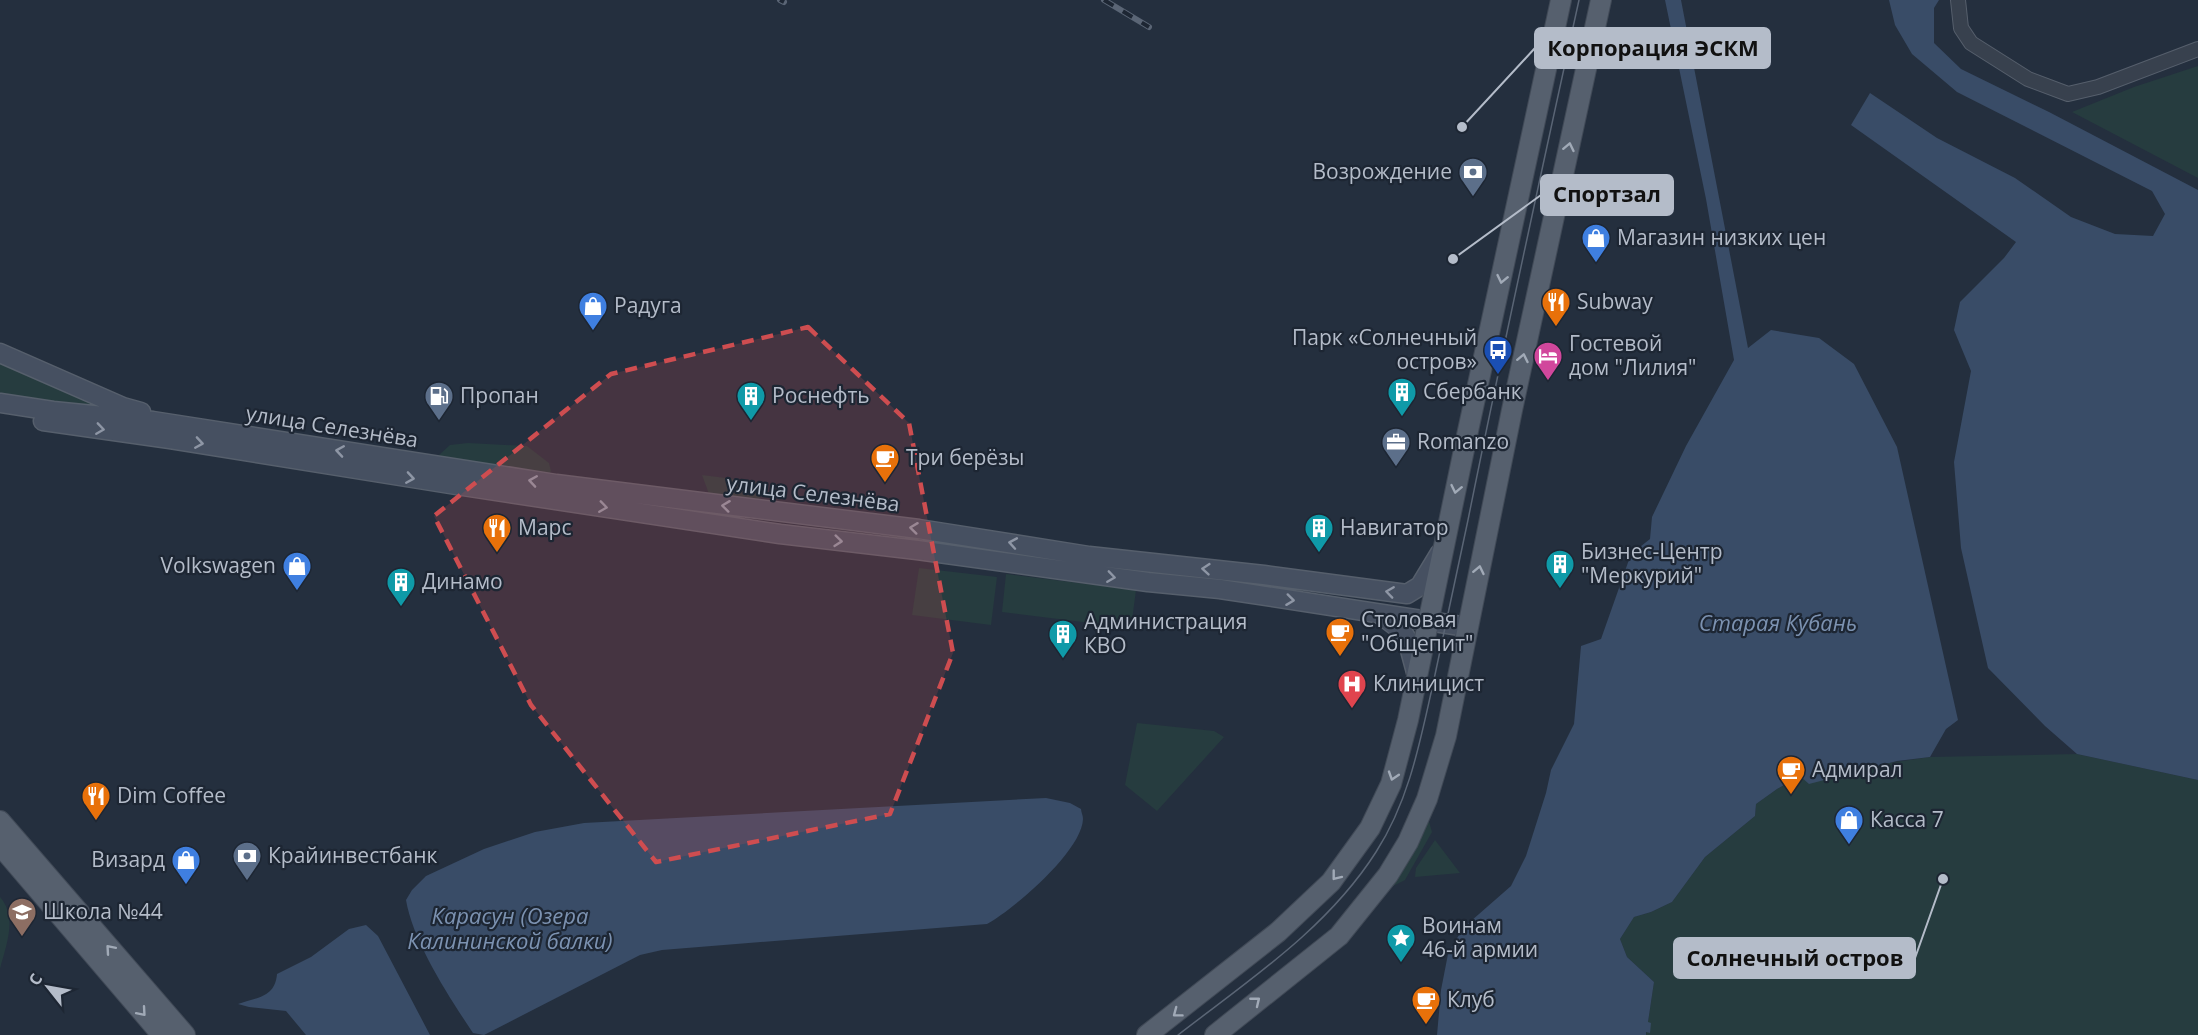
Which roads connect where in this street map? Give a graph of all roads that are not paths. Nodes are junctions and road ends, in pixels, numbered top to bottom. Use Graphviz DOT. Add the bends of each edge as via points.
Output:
graph roads {
  1 [pos="1561,0"];
  2 [pos="1601,0"];
  3 [pos="1958,0"];
  4 [pos="2198,49"];
  5 [pos="0,353"];
  6 [pos="0,403"];
  7 [pos="105,407"];
  8 [pos="0,415"];
  9 [pos="153,420"];
  10 [pos="170,439"];
  11 [pos="1444,546"];
  12 [pos="1377,612"];
  13 [pos="1428,621"];
  14 [pos="1467,627"];
  15 [pos="1417,676"];
  16 [pos="0,821"];
  17 [pos="0,845"];
  18 [pos="162,1035"];
  19 [pos="185,1035"];
  20 [pos="1147,1035"];
  21 [pos="1215,1035"];
  1 -- 11 [label="main road, one-way"];
  14 -- 2 [label="main road, one-way"];
  3 -- 4 [label="street" via="1961,28 1971,43 2028,79 2068,94 2098,87"];
  5 -- 7 [label="main road, улица Селезнёва"];
  6 -- 7 [label="main road, улица Селезнёва"];
  7 -- 9 [label="main road, улица Селезнёва" via="146,413"];
  8 -- 10 [label="main road, улица Селезнёва, one-way"];
  9 -- 10 [label="main road, улица Селезнёва"];
  11 -- 9 [label="main road, улица Селезнёва, one-way" via="1427,577 1407,594 1100,558 919,529 566,486"];
  10 -- 12 [label="main road, улица Селезнёва, one-way" via="780,534"];
  11 -- 13 [label="main road"];
  12 -- 13 [label="main road, улица Селезнёва"];
  12 -- 15 [label="main road, улица Селезнёва" via="1402,631"];
  13 -- 14 [label="main road, улица Селезнёва"];
  13 -- 15 [label="main road"];
  21 -- 14 [label="main road, one-way" via="1339,936 1388,875 1408,842 1438,767"];
  15 -- 20 [label="main road, one-way" via="1390,784 1370,828 1331,882 1278,932"];
  19 -- 16 [label="main road, one-way"];
  17 -- 18 [label="main road, one-way"];
}
